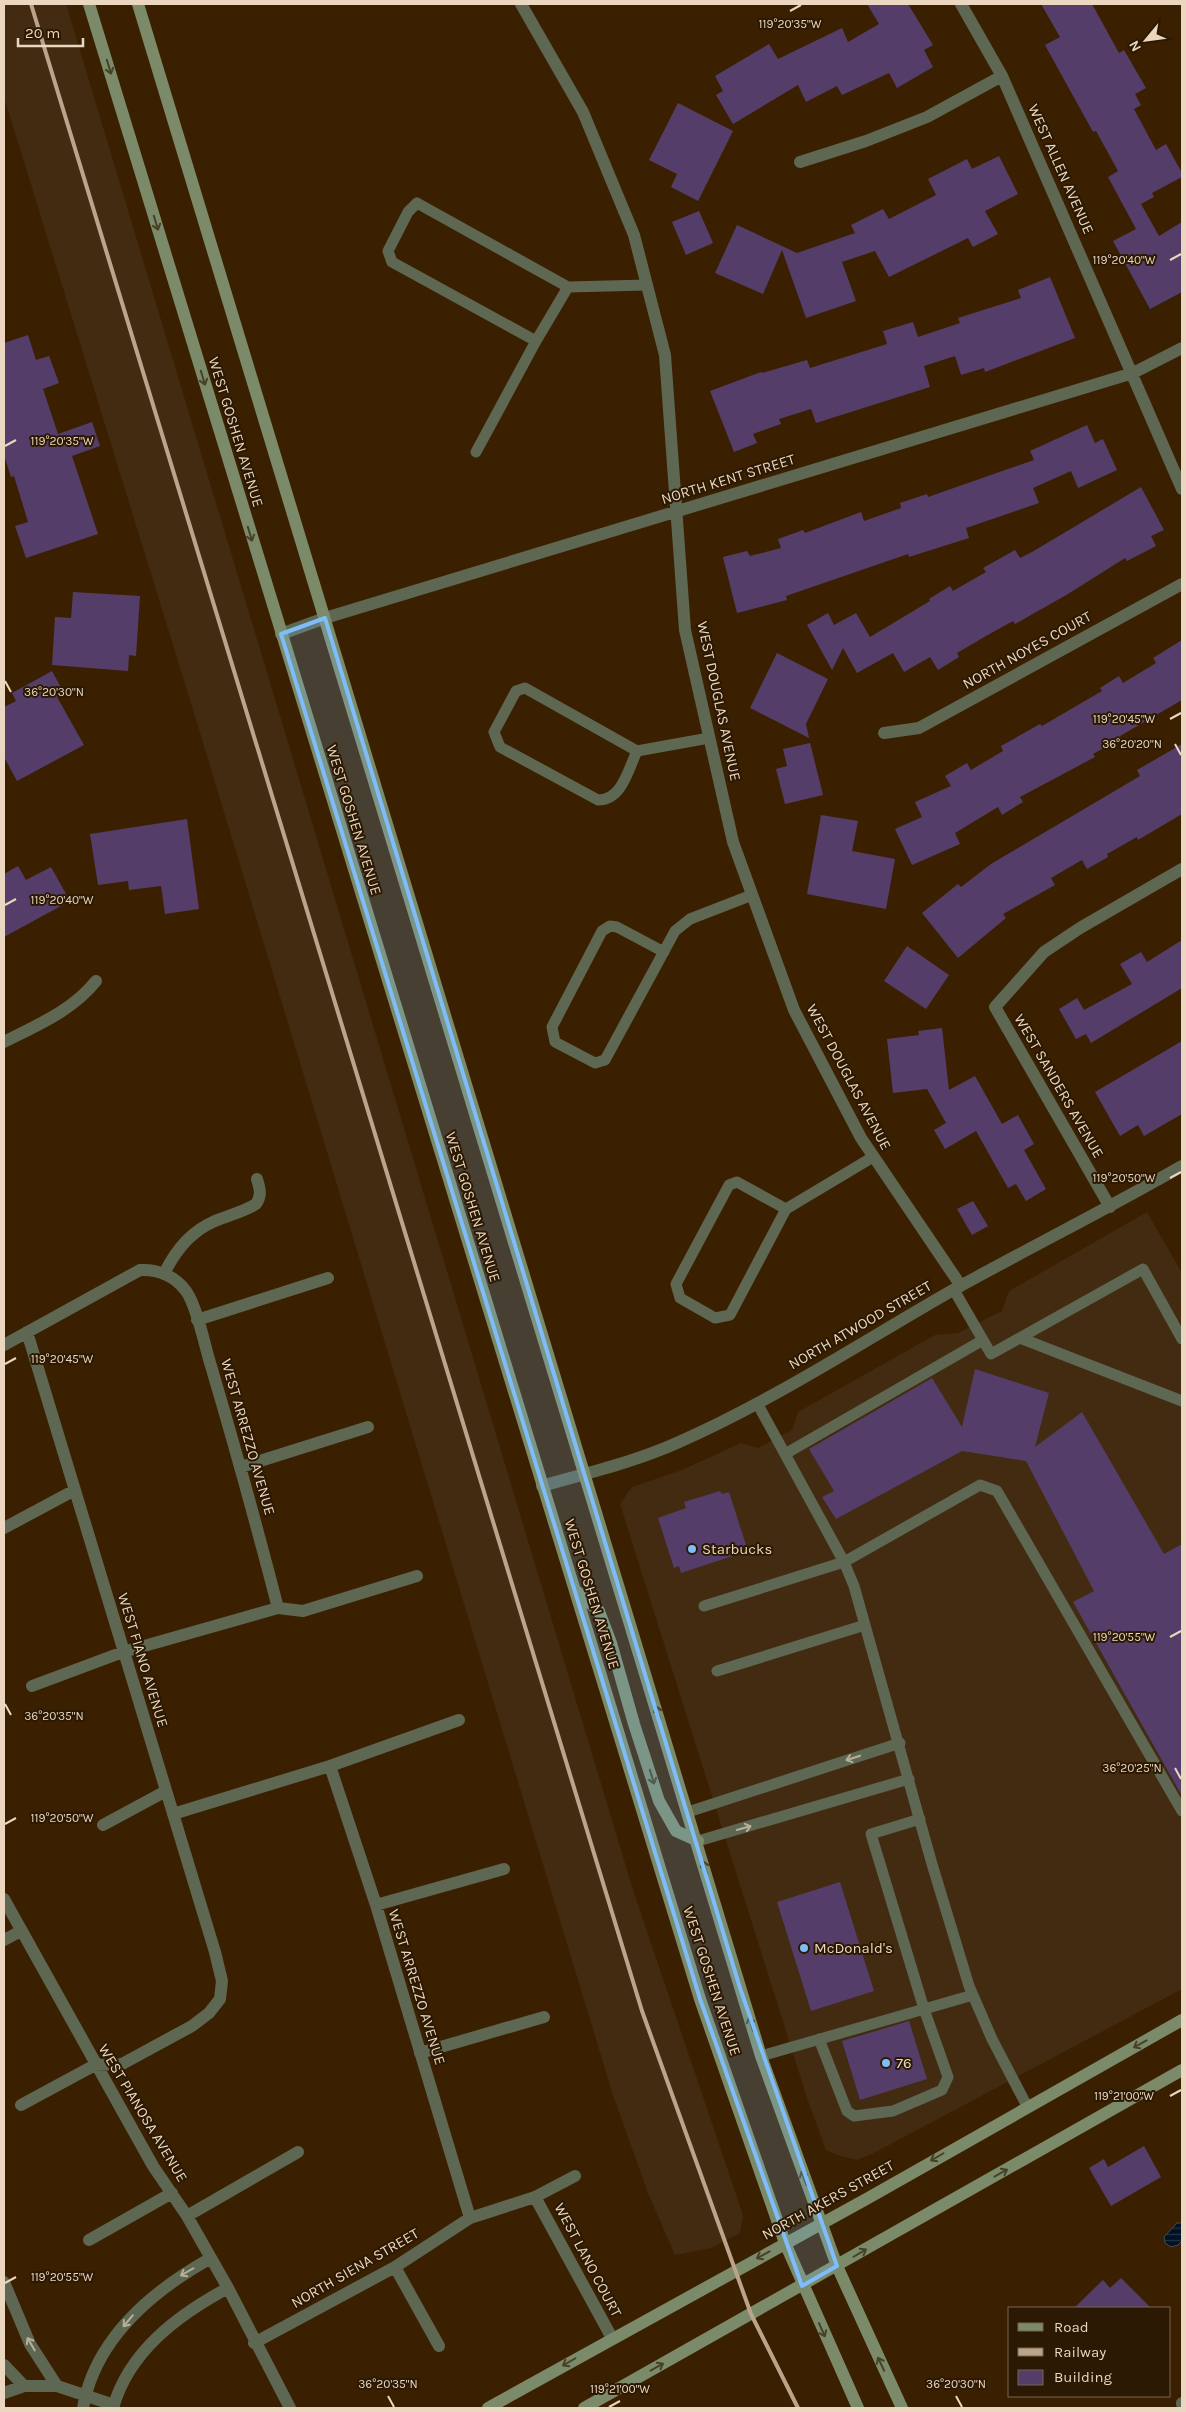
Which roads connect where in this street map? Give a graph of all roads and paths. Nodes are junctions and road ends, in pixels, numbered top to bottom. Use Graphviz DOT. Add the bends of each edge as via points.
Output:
graph roads {
  1 [pos="89,4"];
  2 [pos="138,4"];
  3 [pos="521,4"];
  4 [pos="961,4"];
  5 [pos="1002,76"];
  6 [pos="800,162"];
  7 [pos="647,285"];
  8 [pos="568,287"];
  9 [pos="536,341"];
  10 [pos="1182,348"];
  11 [pos="1133,373"];
  12 [pos="476,452"];
  13 [pos="1182,489"];
  14 [pos="676,512"];
  15 [pos="1182,584"];
  16 [pos="325,618"];
  17 [pos="281,634"];
  18 [pos="884,733"];
  19 [pos="709,738"];
  20 [pos="637,751"];
  21 [pos="1182,869"];
  22 [pos="752,895"];
  23 [pos="664,952"];
  24 [pos="96,981"];
  25 [pos="4,1042"];
  26 [pos="873,1157"];
  27 [pos="1182,1166"];
  28 [pos="257,1179"];
  29 [pos="1110,1207"];
  30 [pos="786,1209"];
  31 [pos="164,1274"];
  32 [pos="328,1278"];
  33 [pos="957,1288"];
  34 [pos="197,1320"];
  35 [pos="27,1332"];
  36 [pos="1020,1338"];
  37 [pos="1182,1339"];
  38 [pos="983,1340"];
  39 [pos="4,1345"];
  40 [pos="1182,1401"];
  41 [pos="757,1403"];
  42 [pos="368,1427"];
  43 [pos="786,1454"];
  44 [pos="241,1467"];
  45 [pos="584,1474"];
  46 [pos="542,1486"];
  47 [pos="74,1491"];
  48 [pos="4,1528"];
  49 [pos="844,1562"];
  50 [pos="417,1576"];
  51 [pos="574,1590"];
  52 [pos="704,1606"];
  53 [pos="278,1608"];
  54 [pos="865,1625"];
  55 [pos="123,1652"];
  56 [pos="717,1672"];
  57 [pos="32,1686"];
  58 [pos="459,1720"];
  59 [pos="900,1744"];
  60 [pos="330,1766"];
  61 [pos="909,1779"];
  62 [pos="166,1791"];
  63 [pos="1182,1811"];
  64 [pos="688,1812"];
  65 [pos="173,1814"];
  66 [pos="920,1819"];
  67 [pos="103,1825"];
  68 [pos="698,1842"];
  69 [pos="504,1869"];
  70 [pos="4,1899"];
  71 [pos="376,1905"];
  72 [pos="21,1931"];
  73 [pos="4,1940"];
  74 [pos="974,1995"];
  75 [pos="924,2010"];
  76 [pos="544,2017"];
  77 [pos="1182,2020"];
  78 [pos="819,2039"];
  79 [pos="420,2053"];
  80 [pos="761,2056"];
  81 [pos="1182,2061"];
  82 [pos="95,2065"];
  83 [pos="1182,2070"];
  84 [pos="1166,2080"];
  85 [pos="21,2105"];
  86 [pos="1027,2106"];
  87 [pos="298,2152"];
  88 [pos="575,2176"];
  89 [pos="172,2193"];
  90 [pos="535,2197"];
  91 [pos="187,2216"];
  92 [pos="470,2218"];
  93 [pos="821,2223"];
  94 [pos="89,2240"];
  95 [pos="785,2243"];
  96 [pos="211,2258"];
  97 [pos="837,2266"];
  98 [pos="395,2267"];
  99 [pos="4,2282"];
  100 [pos="802,2286"];
  101 [pos="228,2288"];
  102 [pos="612,2338"];
  103 [pos="254,2343"];
  104 [pos="439,2346"];
  105 [pos="4,2365"];
  106 [pos="24,2386"];
  107 [pos="56,2386"];
  108 [pos="4,2393"];
  109 [pos="84,2402"];
  110 [pos="114,2406"];
  111 [pos="290,2408"];
  112 [pos="488,2408"];
  113 [pos="584,2408"];
  114 [pos="858,2408"];
  115 [pos="902,2408"];
  1 -- 17 [label="main road, WEST GOSHEN AVENUE, one-way"];
  2 -- 16 [label="main road, WEST GOSHEN AVENUE"];
  3 -- 7 [label="street, WEST DOUGLAS AVENUE" via="583,112 634,235"];
  4 -- 5 [label="street, WEST ALLEN AVENUE"];
  5 -- 6 [label="street" via="927,117"];
  5 -- 11 [label="street, WEST ALLEN AVENUE"];
  7 -- 8 [label="lane"];
  7 -- 14 [label="street, WEST DOUGLAS AVENUE" via="665,355"];
  8 -- 9 [label="lane"];
  8 -- 9 [label="lane" via="417,203 408,212 388,252 392,262"];
  9 -- 12 [label="lane"];
  10 -- 11 [label="street, NORTH KENT STREET"];
  11 -- 13 [label="street, WEST ALLEN AVENUE"];
  11 -- 14 [label="street, NORTH KENT STREET"];
  14 -- 16 [label="street, NORTH KENT STREET"];
  14 -- 19 [label="street, WEST DOUGLAS AVENUE" via="685,630"];
  15 -- 18 [label="street, NORTH NOYES COURT" via="919,728"];
  16 -- 17 [label="street, NORTH KENT STREET"];
  16 -- 45 [label="main road, WEST GOSHEN AVENUE"];
  17 -- 46 [label="main road, WEST GOSHEN AVENUE"];
  19 -- 20 [label="lane"];
  19 -- 22 [label="street, WEST DOUGLAS AVENUE" via="733,842"];
  20 -- 20 [label="lane" via="525,688 516,691 494,732 500,747 598,800 608,800 617,794"];
  21 -- 29 [label="street, WEST SANDERS AVENUE" via="1044,952 995,1007"];
  22 -- 23 [label="lane" via="690,919 675,931"];
  22 -- 26 [label="street, WEST DOUGLAS AVENUE" via="794,1010"];
  23 -- 23 [label="lane" via="606,1060 595,1063 555,1042 552,1027 602,932 610,926 617,927"];
  24 -- 25 [label="street" via="69,1006"];
  26 -- 30 [label="lane"];
  26 -- 33 [label="street, WEST DOUGLAS AVENUE"];
  27 -- 29 [label="street, NORTH ATWOOD STREET"];
  28 -- 31 [label="street" via="260,1191 256,1204 191,1236 171,1259"];
  29 -- 33 [label="street, NORTH ATWOOD STREET"];
  30 -- 30 [label="lane" via="737,1182 729,1185 676,1284 680,1298 715,1318 730,1315"];
  31 -- 34 [label="street, WEST ARREZZO AVENUE" via="177,1280 187,1293"];
  31 -- 35 [label="street" via="150,1269 128,1275"];
  32 -- 34 [label="street"];
  33 -- 38 [label="lane"];
  33 -- 41 [label="street, NORTH ATWOOD STREET"];
  34 -- 44 [label="street, WEST ARREZZO AVENUE"];
  35 -- 39 [label="street"];
  35 -- 47 [label="street, WEST FIANO AVENUE"];
  36 -- 37 [label="lane" via="1143,1269"];
  36 -- 38 [label="lane" via="991,1354"];
  36 -- 40 [label="lane"];
  38 -- 43 [label="lane"];
  41 -- 43 [label="lane"];
  41 -- 45 [label="street, NORTH ATWOOD STREET" via="677,1443"];
  42 -- 44 [label="street"];
  43 -- 49 [label="lane"];
  44 -- 53 [label="street, WEST ARREZZO AVENUE"];
  45 -- 46 [label="street, NORTH ATWOOD STREET"];
  64 -- 45 [label="main road, WEST GOSHEN AVENUE, one-way"];
  46 -- 51 [label="main road, WEST GOSHEN AVENUE"];
  47 -- 48 [label="street"];
  47 -- 55 [label="street, WEST FIANO AVENUE"];
  49 -- 52 [label="lane"];
  49 -- 54 [label="lane"];
  49 -- 63 [label="lane" via="980,1484 997,1491"];
  50 -- 53 [label="street" via="302,1611"];
  51 -- 68 [label="main road, one-way" via="599,1611 659,1801 676,1831"];
  51 -- 95 [label="main road, WEST GOSHEN AVENUE" via="700,1999"];
  53 -- 55 [label="street"];
  54 -- 56 [label="lane"];
  54 -- 59 [label="lane"];
  55 -- 57 [label="street"];
  55 -- 62 [label="street, WEST FIANO AVENUE"];
  58 -- 60 [label="street"];
  59 -- 61 [label="lane"];
  59 -- 64 [label="lane, one-way"];
  60 -- 65 [label="street"];
  60 -- 71 [label="street, WEST ARREZZO AVENUE"];
  61 -- 66 [label="lane"];
  68 -- 61 [label="lane, one-way"];
  62 -- 65 [label="street, WEST FIANO AVENUE"];
  62 -- 67 [label="street"];
  64 -- 68 [label="main road, WEST GOSHEN AVENUE"];
  65 -- 82 [label="street, WEST FIANO AVENUE" via="215,1952 222,1981 220,1999 210,2013 192,2026 122,2064"];
  66 -- 74 [label="lane"];
  66 -- 75 [label="lane" via="871,1834"];
  80 -- 68 [label="main road, WEST GOSHEN AVENUE, one-way"];
  69 -- 71 [label="street"];
  70 -- 72 [label="street, WEST PIANOSA AVENUE"];
  71 -- 79 [label="street, WEST ARREZZO AVENUE"];
  72 -- 73 [label="street"];
  72 -- 82 [label="street, WEST PIANOSA AVENUE"];
  74 -- 75 [label="lane"];
  74 -- 86 [label="lane" via="992,2039"];
  75 -- 78 [label="lane"];
  75 -- 78 [label="lane" via="948,2077 942,2090 893,2111 866,2116 847,2112"];
  76 -- 79 [label="street"];
  77 -- 86 [label="main road, NORTH AKERS STREET, one-way"];
  78 -- 80 [label="lane"];
  79 -- 92 [label="street, WEST ARREZZO AVENUE"];
  93 -- 80 [label="main road, WEST GOSHEN AVENUE, one-way"];
  81 -- 84 [label="lane"];
  82 -- 85 [label="street"];
  82 -- 89 [label="street, WEST PIANOSA AVENUE"];
  83 -- 84 [label="main road"];
  97 -- 84 [label="main road, one-way"];
  86 -- 93 [label="main road, NORTH AKERS STREET, one-way"];
  87 -- 91 [label="street"];
  88 -- 90 [label="street, NORTH SIENA STREET"];
  89 -- 91 [label="street, WEST PIANOSA AVENUE"];
  89 -- 94 [label="street"];
  90 -- 92 [label="street, NORTH SIENA STREET"];
  90 -- 102 [label="street, WEST LANO COURT"];
  91 -- 96 [label="street, WEST PIANOSA AVENUE"];
  92 -- 98 [label="street, NORTH SIENA STREET"];
  93 -- 95 [label="main road, NORTH AKERS STREET"];
  93 -- 97 [label="main road, WEST GOSHEN AVENUE"];
  95 -- 100 [label="main road, WEST GOSHEN AVENUE"];
  95 -- 102 [label="main road, NORTH AKERS STREET, one-way"];
  96 -- 101 [label="street, WEST PIANOSA AVENUE"];
  96 -- 109 [label="street, one-way" via="163,2288 129,2319 97,2366"];
  97 -- 100 [label="main road"];
  115 -- 97 [label="main road, WEST GOSHEN AVENUE, one-way"];
  98 -- 103 [label="street, NORTH SIENA STREET"];
  98 -- 104 [label="street"];
  107 -- 99 [label="street, one-way" via="30,2344"];
  113 -- 100 [label="main road, one-way"];
  100 -- 114 [label="main road, WEST GOSHEN AVENUE, one-way"];
  101 -- 103 [label="street, WEST PIANOSA AVENUE"];
  101 -- 110 [label="street" via="188,2310 158,2335 126,2378"];
  102 -- 112 [label="main road, NORTH AKERS STREET, one-way"];
  103 -- 111 [label="street, WEST PIANOSA AVENUE"];
  105 -- 106 [label="street"];
  106 -- 107 [label="street"];
  106 -- 108 [label="street"];
  107 -- 109 [label="street"];
  109 -- 110 [label="street"];
}
